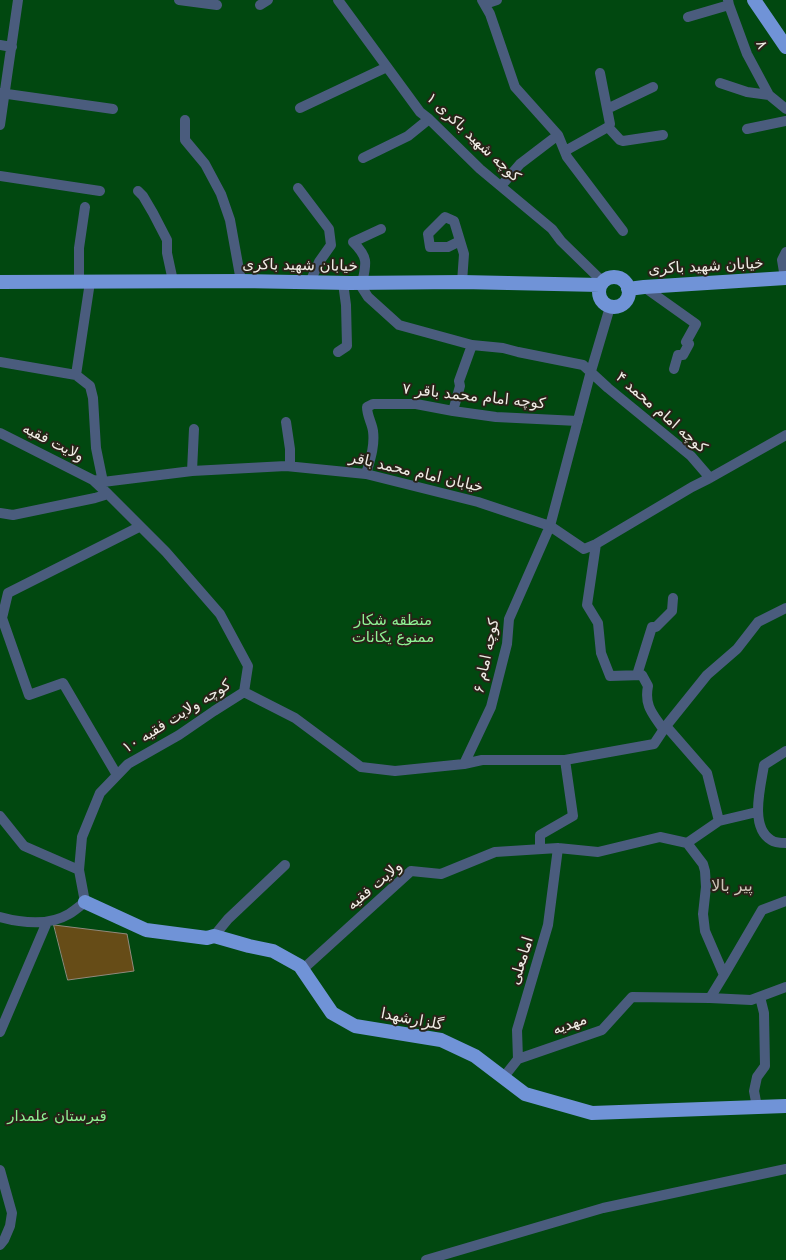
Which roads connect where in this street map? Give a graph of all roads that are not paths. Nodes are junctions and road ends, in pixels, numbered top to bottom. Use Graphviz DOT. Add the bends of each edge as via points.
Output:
graph roads {
  1 [pos="18,0"];
  2 [pos="179,0"];
  3 [pos="338,0"];
  4 [pos="497,0"];
  5 [pos="754,0"];
  6 [pos="483,2"];
  7 [pos="729,2"];
  8 [pos="217,5"];
  9 [pos="688,17"];
  10 [pos="0,45"];
  11 [pos="12,47"];
  12 [pos="786,47"];
  13 [pos="387,67"];
  14 [pos="600,72"];
  15 [pos="720,83"];
  16 [pos="653,88"];
  17 [pos="2,94"];
  18 [pos="769,95"];
  19 [pos="300,108"];
  20 [pos="113,109"];
  21 [pos="607,109"];
  22 [pos="786,109"];
  23 [pos="429,119"];
  24 [pos="185,120"];
  25 [pos="786,121"];
  26 [pos="0,126"];
  27 [pos="608,127"];
  28 [pos="747,129"];
  29 [pos="558,135"];
  30 [pos="663,135"];
  31 [pos="565,151"];
  32 [pos="362,158"];
  33 [pos="0,176"];
  34 [pos="501,186"];
  35 [pos="298,188"];
  36 [pos="100,190"];
  37 [pos="138,191"];
  38 [pos="86,208"];
  39 [pos="381,229"];
  40 [pos="623,231"];
  41 [pos="460,241"];
  42 [pos="786,252"];
  43 [pos="785,278"];
  44 [pos="173,281"];
  45 [pos="241,281"];
  46 [pos="0,282"];
  47 [pos="84,282"];
  48 [pos="310,282"];
  49 [pos="462,282"];
  50 [pos="343,283"];
  51 [pos="360,283"];
  52 [pos="602,283"];
  53 [pos="644,287"];
  54 [pos="628,289"];
  55 [pos="610,307"];
  56 [pos="472,345"];
  57 [pos="338,352"];
  58 [pos="0,362"];
  59 [pos="674,369"];
  60 [pos="591,371"];
  61 [pos="76,375"];
  62 [pos="453,411"];
  63 [pos="578,421"];
  64 [pos="286,422"];
  65 [pos="194,429"];
  66 [pos="0,433"];
  67 [pos="786,436"];
  68 [pos="290,466"];
  69 [pos="192,471"];
  70 [pos="366,474"];
  71 [pos="710,478"];
  72 [pos="93,480"];
  73 [pos="104,482"];
  74 [pos="108,494"];
  75 [pos="0,513"];
  76 [pos="550,526"];
  77 [pos="139,527"];
  78 [pos="596,544"];
  79 [pos="673,598"];
  80 [pos="786,608"];
  81 [pos="1,618"];
  82 [pos="637,675"];
  83 [pos="244,692"];
  84 [pos="664,727"];
  85 [pos="786,751"];
  86 [pos="565,760"];
  87 [pos="464,764"];
  88 [pos="117,775"];
  89 [pos="758,812"];
  90 [pos="0,816"];
  91 [pos="719,822"];
  92 [pos="687,843"];
  93 [pos="786,843"];
  94 [pos="558,848"];
  95 [pos="540,849"];
  96 [pos="285,865"];
  97 [pos="79,870"];
  98 [pos="786,901"];
  99 [pos="85,902"];
  100 [pos="0,917"];
  101 [pos="48,922"];
  102 [pos="214,936"];
  103 [pos="302,970"];
  104 [pos="724,975"];
  105 [pos="786,987"];
  106 [pos="760,997"];
  107 [pos="710,998"];
  108 [pos="0,1032"];
  109 [pos="518,1059"];
  110 [pos="503,1078"];
  111 [pos="786,1106"];
  112 [pos="757,1107"];
  113 [pos="786,1169"];
  114 [pos="0,1170"];
  115 [pos="0,1245"];
  116 [pos="426,1260"];
  1 -- 11 [label="street"];
  2 -- 8 [label="street"];
  3 -- 13 [label="street, کوچه شهید باکری ۱"];
  4 -- 6 [label="street"];
  5 -- 12 [label="main road"];
  6 -- 29 [label="street" via="515,87"];
  7 -- 9 [label="street"];
  7 -- 18 [label="street, ۸" via="747,54"];
  10 -- 11 [label="street"];
  11 -- 17 [label="street"];
  13 -- 19 [label="street"];
  13 -- 23 [label="street, کوچه شهید باکری ۱" via="420,112"];
  14 -- 21 [label="street"];
  15 -- 18 [label="street"];
  16 -- 21 [label="street"];
  17 -- 20 [label="street"];
  17 -- 26 [label="street"];
  18 -- 22 [label="street"];
  21 -- 27 [label="street"];
  23 -- 32 [label="street" via="408,136"];
  23 -- 34 [label="street, کوچه شهید باکری ۱"];
  24 -- 45 [label="street" via="185,140 205,164 221,194 230,220"];
  25 -- 28 [label="street"];
  27 -- 30 [label="street" via="623,141"];
  27 -- 31 [label="street"];
  29 -- 31 [label="street"];
  29 -- 34 [label="street" via="520,164"];
  31 -- 40 [label="street"];
  33 -- 36 [label="street"];
  34 -- 52 [label="street, کوچه شهید باکری ۱" via="552,229"];
  35 -- 48 [label="street" via="329,229 331,245"];
  37 -- 44 [label="street" via="154,213 167,240"];
  38 -- 47 [label="street" via="79,248"];
  39 -- 51 [label="street" via="352,242 363,252 366,266"];
  41 -- 49 [label="street" via="464,254"];
  42 -- 43 [label="street" via="782,260"];
  43 -- 53 [label="main road, خیابان شهید باکری"];
  44 -- 45 [label="main road, خیابان شهید باکری"];
  44 -- 47 [label="main road, خیابان شهید باکری"];
  45 -- 48 [label="main road, خیابان شهید باکری"];
  46 -- 47 [label="main road, خیابان شهید باکری"];
  47 -- 61 [label="street"];
  48 -- 50 [label="main road, خیابان شهید باکری"];
  49 -- 51 [label="main road, خیابان شهید باکری"];
  49 -- 52 [label="main road, خیابان شهید باکری"];
  50 -- 51 [label="main road, خیابان شهید باکری"];
  50 -- 57 [label="street" via="347,346"];
  51 -- 56 [label="street" via="368,297 399,325"];
  52 -- 54 [label="main road" via="618,278"];
  52 -- 55 [label="main road" via="600,298"];
  53 -- 54 [label="main road, خیابان شهید باکری"];
  53 -- 59 [label="street" via="696,324 683,355 678,355"];
  54 -- 55 [label="main road" via="626,301"];
  55 -- 60 [label="street, کوچه امام ۶"];
  56 -- 60 [label="street" via="583,364"];
  56 -- 62 [label="street" via="459,381"];
  58 -- 61 [label="street"];
  60 -- 63 [label="street, کوچه امام ۶"];
  60 -- 71 [label="street, کوچه امام محمد ۴" via="691,456"];
  61 -- 73 [label="street" via="90,386 96,448"];
  62 -- 63 [label="street, کوچه امام محمد باقر ۷" via="496,417"];
  62 -- 70 [label="street, کوچه امام محمد باقر ۷" via="416,404 373,404 368,407 373,430"];
  63 -- 76 [label="street, کوچه امام ۶"];
  64 -- 68 [label="street"];
  65 -- 69 [label="street"];
  66 -- 72 [label="street, ولایت فقیه"];
  67 -- 71 [label="street"];
  68 -- 69 [label="street, خیابان امام محمد باقر"];
  68 -- 70 [label="street, خیابان امام محمد باقر"];
  69 -- 73 [label="street, خیابان امام محمد باقر"];
  70 -- 76 [label="street, خیابان امام محمد باقر" via="478,502"];
  71 -- 78 [label="street"];
  72 -- 73 [label="street, خیابان امام محمد باقر"];
  72 -- 74 [label="street, کوچه ولایت فقیه ۱۰"];
  74 -- 75 [label="street" via="13,515"];
  74 -- 77 [label="street, کوچه ولایت فقیه ۱۰"];
  76 -- 78 [label="street, خیابان امام محمد باقر" via="584,549"];
  76 -- 87 [label="street, کوچه امام ۶" via="509,619 507,644 491,707"];
  77 -- 81 [label="street" via="8,593"];
  77 -- 83 [label="street, کوچه ولایت فقیه ۱۰" via="166,552 220,614 248,666"];
  78 -- 82 [label="street" via="587,605 598,623 601,653 610,676"];
  79 -- 82 [label="street" via="672,611 652,627"];
  80 -- 84 [label="street" via="758,622"];
  81 -- 88 [label="street" via="29,695 63,683"];
  82 -- 84 [label="street" via="642,675 648,686 648,706"];
  83 -- 87 [label="street" via="295,718 361,768 395,771"];
  83 -- 88 [label="street, کوچه ولایت فقیه ۱۰" via="128,764"];
  84 -- 86 [label="street" via="654,744"];
  84 -- 91 [label="street" via="707,773"];
  85 -- 89 [label="street" via="764,765"];
  86 -- 87 [label="street" via="482,760"];
  86 -- 95 [label="street" via="574,816 540,835"];
  88 -- 97 [label="street, کوچه ولایت فقیه ۱۰" via="100,793 82,837"];
  89 -- 91 [label="street"];
  89 -- 93 [label="street" via="765,836 772,841"];
  90 -- 97 [label="street" via="24,846"];
  91 -- 92 [label="street"];
  92 -- 94 [label="street, ولایت فقیه" via="660,837 598,852"];
  92 -- 104 [label="street" via="706,871 705,931"];
  94 -- 95 [label="street, ولایت فقیه"];
  94 -- 109 [label="street, امامعلی" via="548,925 517,1030"];
  95 -- 103 [label="street, ولایت فقیه" via="496,852 441,874 411,871"];
  96 -- 102 [label="street"];
  97 -- 99 [label="street, کوچه ولایت فقیه ۱۰"];
  98 -- 104 [label="street" via="762,910"];
  99 -- 101 [label="street" via="68,915"];
  99 -- 102 [label="main road, گلزارشهدا" via="146,930 207,938"];
  100 -- 101 [label="street" via="15,922"];
  101 -- 108 [label="street"];
  102 -- 103 [label="main road, گلزارشهدا" via="273,951"];
  103 -- 110 [label="main road, گلزارشهدا" via="332,1013 356,1026 440,1040 474,1056"];
  104 -- 107 [label="street"];
  105 -- 106 [label="street, مهدیه"];
  106 -- 107 [label="street, مهدیه" via="751,1000"];
  106 -- 112 [label="street" via="764,1013 765,1066 757,1077 754,1091"];
  107 -- 109 [label="street, مهدیه" via="632,997 602,1030"];
  109 -- 110 [label="street"];
  110 -- 112 [label="main road, گلزارشهدا" via="525,1094 592,1113"];
  111 -- 112 [label="main road, گلزارشهدا"];
  113 -- 116 [label="street" via="603,1208"];
  114 -- 115 [label="street" via="12,1212 10,1226"];
}
